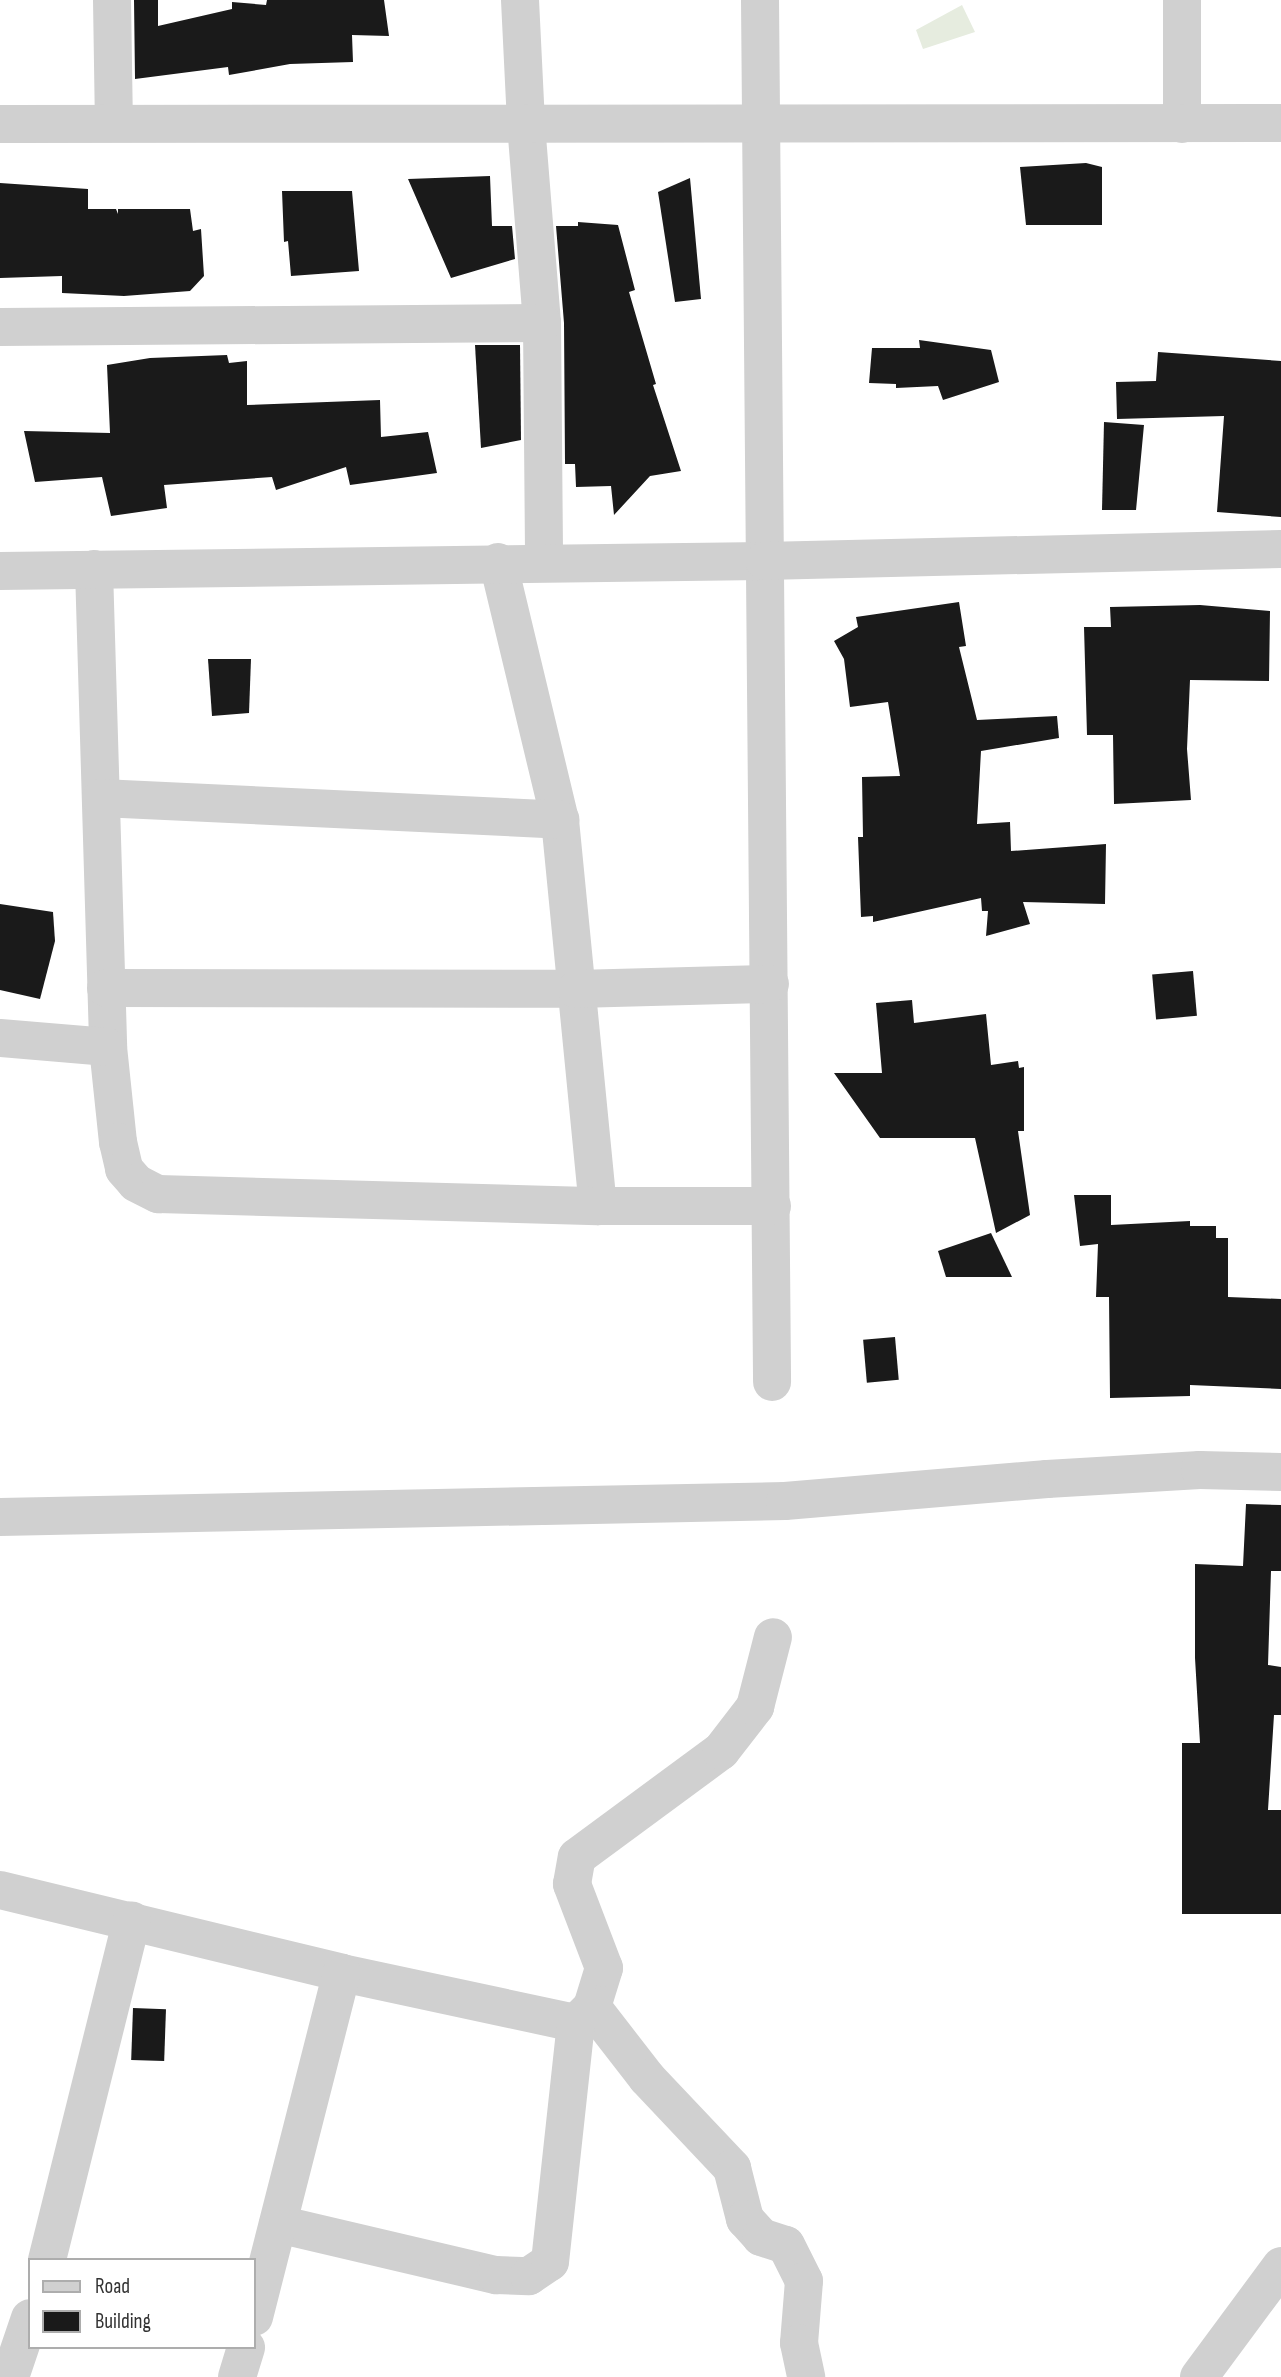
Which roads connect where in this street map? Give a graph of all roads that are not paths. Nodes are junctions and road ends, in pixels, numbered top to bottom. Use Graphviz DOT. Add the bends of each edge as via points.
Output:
graph roads {
  1 [pos="112,0"];
  2 [pos="520,0"];
  3 [pos="760,0"];
  4 [pos="1182,0"];
  5 [pos="114,122"];
  6 [pos="1281,123"];
  7 [pos="0,124"];
  8 [pos="526,124"];
  9 [pos="1182,124"];
  10 [pos="760,126"];
  11 [pos="542,323"];
  12 [pos="0,327"];
  13 [pos="1281,550"];
  14 [pos="764,561"];
  15 [pos="498,562"];
  16 [pos="544,562"];
  17 [pos="94,569"];
  18 [pos="0,571"];
  19 [pos="101,798"];
  20 [pos="560,820"];
  21 [pos="770,984"];
  22 [pos="106,988"];
  23 [pos="576,989"];
  24 [pos="0,1038"];
  25 [pos="108,1047"];
  26 [pos="598,1206"];
  27 [pos="772,1206"];
  28 [pos="772,1382"];
  29 [pos="1281,1472"];
  30 [pos="0,1517"];
  31 [pos="773,1637"];
  32 [pos="0,1890"];
  33 [pos="132,1920"];
  34 [pos="342,1973"];
  35 [pos="584,2015"];
  36 [pos="278,2224"];
  37 [pos="48,2258"];
  38 [pos="1281,2266"];
  39 [pos="256,2309"];
  40 [pos="28,2324"];
  41 [pos="245,2349"];
  42 [pos="10,2377"];
  43 [pos="237,2377"];
  44 [pos="806,2377"];
  45 [pos="1199,2377"];
  1 -- 5 [label="street"];
  2 -- 8 [label="street"];
  3 -- 10 [label="street"];
  4 -- 9 [label="street"];
  5 -- 7 [label="street"];
  5 -- 8 [label="street"];
  6 -- 9 [label="street"];
  8 -- 10 [label="street"];
  8 -- 11 [label="street"];
  9 -- 10 [label="street"];
  10 -- 14 [label="street"];
  11 -- 12 [label="street"];
  11 -- 16 [label="street"];
  13 -- 14 [label="street"];
  14 -- 16 [label="street"];
  14 -- 21 [label="street"];
  15 -- 16 [label="street"];
  15 -- 17 [label="street"];
  15 -- 20 [label="street"];
  17 -- 18 [label="street"];
  17 -- 19 [label="street"];
  19 -- 20 [label="street"];
  19 -- 22 [label="street"];
  20 -- 23 [label="street"];
  21 -- 23 [label="street"];
  21 -- 27 [label="street"];
  22 -- 23 [label="street"];
  22 -- 25 [label="street"];
  23 -- 26 [label="street"];
  24 -- 25 [label="street"];
  25 -- 26 [label="street" via="124,1169 136,1183 158,1194"];
  26 -- 27 [label="street"];
  27 -- 28 [label="street"];
  29 -- 30 [label="street" via="1200,1470 1061,1478 785,1501"];
  31 -- 35 [label="street" via="755,1707 721,1751 577,1857 572,1884 604,1968"];
  32 -- 33 [label="street"];
  33 -- 34 [label="street"];
  33 -- 37 [label="street"];
  34 -- 35 [label="street"];
  34 -- 36 [label="street"];
  35 -- 36 [label="street" via="550,2263 529,2276 496,2275"];
  35 -- 44 [label="street" via="732,2168 745,2219 761,2237 786,2245 804,2281 799,2343"];
  36 -- 39 [label="street"];
  38 -- 45 [label="street"];
  40 -- 42 [label="street"];
  41 -- 43 [label="street"];
}
